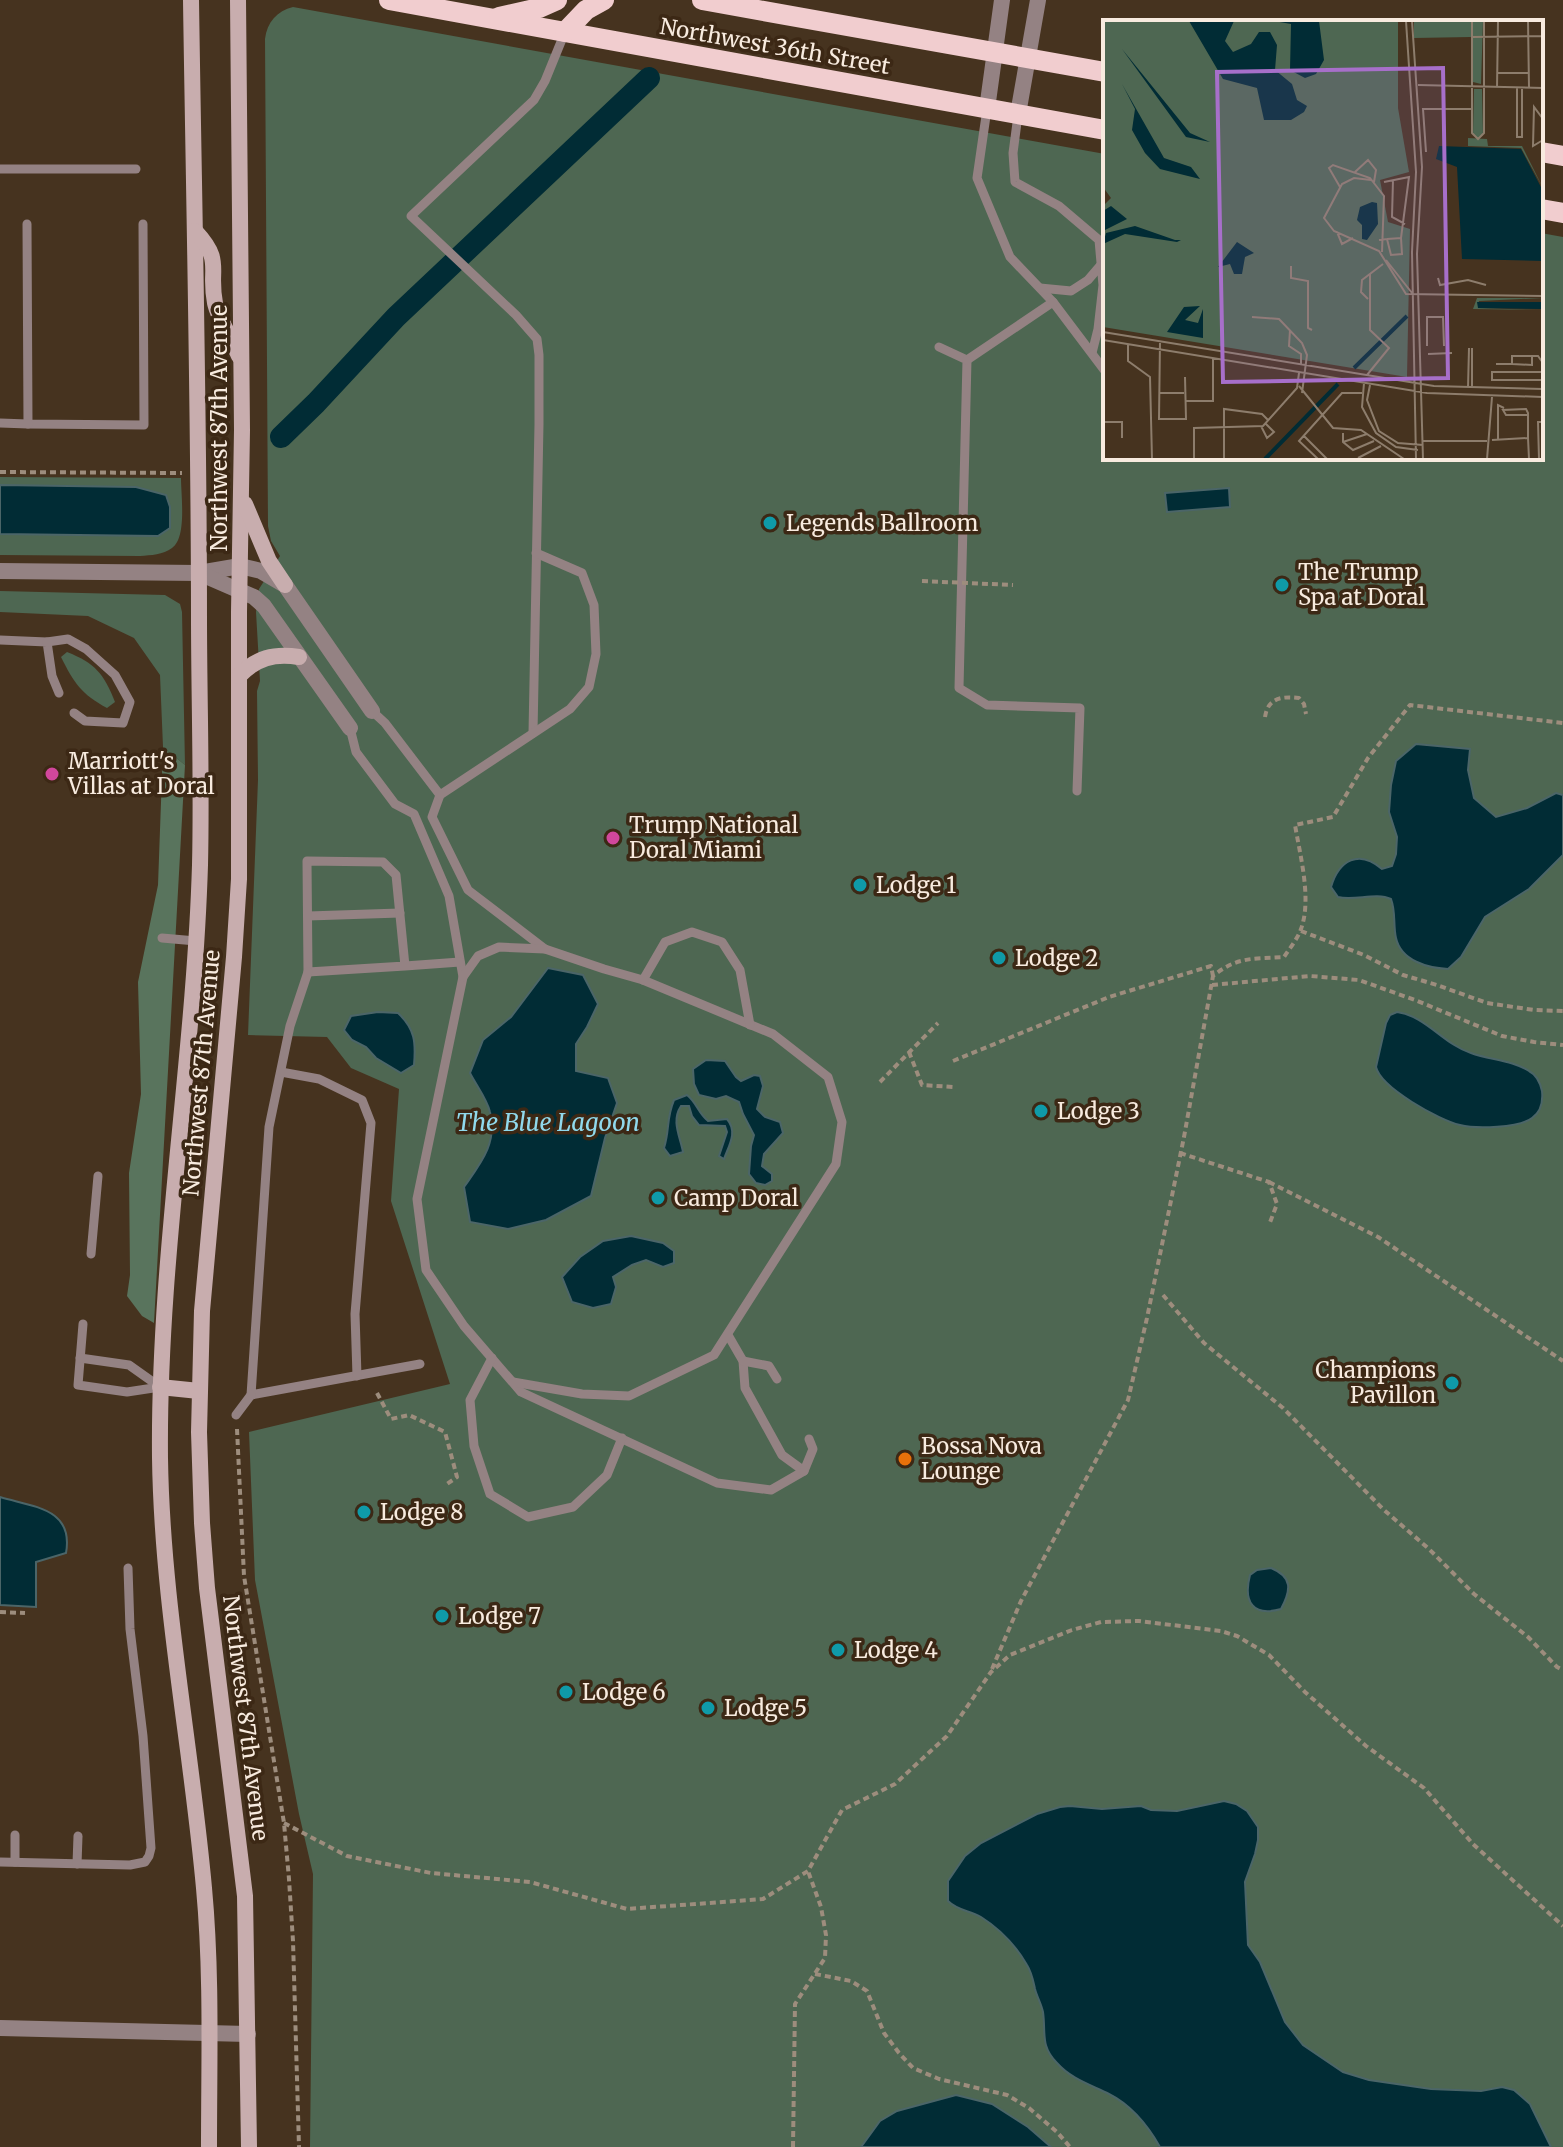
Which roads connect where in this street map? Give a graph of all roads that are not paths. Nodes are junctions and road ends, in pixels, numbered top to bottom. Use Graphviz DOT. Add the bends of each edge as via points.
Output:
graph roads {
  1 [pos="191,0"];
  2 [pos="238,0"];
  3 [pos="389,0"];
  4 [pos="557,0"];
  5 [pos="604,0"];
  6 [pos="702,0"];
  7 [pos="1002,0"];
  8 [pos="1038,0"];
  9 [pos="492,19"];
  10 [pos="565,32"];
  11 [pos="994,52"];
  12 [pos="1029,58"];
  13 [pos="1103,72"];
  14 [pos="987,109"];
  15 [pos="1018,114"];
  16 [pos="1103,130"];
  17 [pos="1543,152"];
  18 [pos="1563,156"];
  19 [pos="0,169"];
  20 [pos="136,169"];
  21 [pos="1543,209"];
  22 [pos="1563,213"];
  23 [pos="27,224"];
  24 [pos="143,224"];
  25 [pos="195,231"];
  26 [pos="1100,266"];
  27 [pos="1040,288"];
  28 [pos="1053,302"];
  29 [pos="939,347"];
  30 [pos="1092,353"];
  31 [pos="967,360"];
  32 [pos="242,361"];
  33 [pos="1103,368"];
  34 [pos="0,423"];
  35 [pos="28,424"];
  36 [pos="242,494"];
  37 [pos="536,553"];
  38 [pos="240,566"];
  39 [pos="0,571"];
  40 [pos="199,573"];
  41 [pos="285,585"];
  42 [pos="239,590"];
  43 [pos="0,640"];
  44 [pos="47,642"];
  45 [pos="299,657"];
  46 [pos="239,676"];
  47 [pos="59,693"];
  48 [pos="372,711"];
  49 [pos="74,713"];
  50 [pos="350,728"];
  51 [pos="533,733"];
  52 [pos="1077,791"];
  53 [pos="440,795"];
  54 [pos="400,913"];
  55 [pos="308,916"];
  56 [pos="162,938"];
  57 [pos="196,941"];
  58 [pos="545,949"];
  59 [pos="460,962"];
  60 [pos="405,966"];
  61 [pos="308,972"];
  62 [pos="463,977"];
  63 [pos="643,980"];
  64 [pos="750,1025"];
  65 [pos="281,1072"];
  66 [pos="98,1176"];
  67 [pos="91,1254"];
  68 [pos="83,1324"];
  69 [pos="728,1335"];
  70 [pos="80,1358"];
  71 [pos="492,1358"];
  72 [pos="743,1361"];
  73 [pos="420,1364"];
  74 [pos="357,1376"];
  75 [pos="777,1379"];
  76 [pos="513,1382"];
  77 [pos="160,1387"];
  78 [pos="199,1391"];
  79 [pos="251,1395"];
  80 [pos="236,1415"];
  81 [pos="622,1438"];
  82 [pos="809,1439"];
  83 [pos="804,1471"];
  84 [pos="128,1568"];
  85 [pos="15,1835"];
  86 [pos="78,1836"];
  87 [pos="0,1862"];
  88 [pos="15,1862"];
  89 [pos="77,1864"];
  90 [pos="0,2028"];
  91 [pos="208,2033"];
  92 [pos="248,2034"];
  93 [pos="209,2147"];
  94 [pos="249,2147"];
  1 -- 25 [label="main road, Northwest 87th Avenue"];
  2 -- 32 [label="main road, Northwest 87th Avenue"];
  3 -- 9 [label="main road, Northwest 36th Street"];
  4 -- 9 [label="main road"];
  5 -- 10 [label="main road"];
  6 -- 11 [label="main road, Northwest 36th Street"];
  7 -- 11 [label="street"];
  8 -- 12 [label="street"];
  9 -- 10 [label="main road, Northwest 36th Street"];
  10 -- 14 [label="main road, Northwest 36th Street"];
  10 -- 37 [label="lane" via="534,100 411,216 537,339"];
  11 -- 12 [label="main road, Northwest 36th Street"];
  11 -- 14 [label="street"];
  12 -- 13 [label="main road, Northwest 36th Street"];
  12 -- 15 [label="street"];
  14 -- 15 [label="main road, Northwest 36th Street"];
  14 -- 27 [label="lane" via="977,178 1010,257"];
  15 -- 16 [label="main road, Northwest 36th Street"];
  15 -- 26 [label="lane" via="1015,182 1059,206 1099,240"];
  17 -- 18 [label="main road"];
  19 -- 20 [label="lane"];
  21 -- 22 [label="main road"];
  23 -- 35 [label="lane"];
  24 -- 35 [label="lane" via="144,425"];
  25 -- 32 [label="main road" via="211,251 215,304"];
  25 -- 40 [label="main road, Northwest 87th Avenue"];
  26 -- 27 [label="lane" via="1071,291"];
  26 -- 30 [label="lane" via="1103,285"];
  27 -- 28 [label="lane"];
  28 -- 30 [label="lane"];
  28 -- 31 [label="lane"];
  29 -- 31 [label="lane"];
  30 -- 33 [label="lane"];
  31 -- 52 [label="lane" via="959,688 987,705 1080,708"];
  32 -- 36 [label="main road, Northwest 87th Avenue"];
  34 -- 35 [label="lane"];
  36 -- 38 [label="main road, Northwest 87th Avenue"];
  36 -- 41 [label="main road" via="269,561"];
  37 -- 51 [label="lane"];
  37 -- 51 [label="lane" via="582,573 594,605 596,654 589,687 570,709"];
  38 -- 40 [label="street"];
  38 -- 41 [label="street"];
  38 -- 42 [label="main road, Northwest 87th Avenue"];
  39 -- 40 [label="street"];
  40 -- 42 [label="street"];
  40 -- 57 [label="main road, Northwest 87th Avenue"];
  41 -- 48 [label="street"];
  42 -- 45 [label="street" via="264,606"];
  42 -- 46 [label="main road, Northwest 87th Avenue"];
  43 -- 44 [label="lane"];
  44 -- 47 [label="lane"];
  44 -- 49 [label="lane" via="68,639 86,649 115,675 130,702 123,723 85,721"];
  45 -- 46 [label="main road" via="268,656"];
  45 -- 50 [label="street"];
  46 -- 78 [label="main road, Northwest 87th Avenue" via="236,924"];
  48 -- 53 [label="lane"];
  50 -- 59 [label="lane" via="356,752 395,804 414,814 449,896"];
  51 -- 53 [label="lane"];
  53 -- 58 [label="lane" via="432,817 468,890"];
  54 -- 55 [label="lane"];
  54 -- 55 [label="lane" via="396,875 383,862 307,861"];
  54 -- 60 [label="lane"];
  55 -- 61 [label="lane"];
  56 -- 57 [label="lane"];
  57 -- 77 [label="main road, Northwest 87th Avenue"];
  58 -- 62 [label="lane" via="499,947 478,956"];
  58 -- 63 [label="lane"];
  59 -- 60 [label="lane"];
  59 -- 62 [label="lane"];
  60 -- 61 [label="lane"];
  61 -- 65 [label="lane"];
  62 -- 71 [label="lane" via="417,1199 426,1270"];
  63 -- 64 [label="lane"];
  63 -- 64 [label="lane" via="665,942 692,932 722,942 740,970"];
  64 -- 69 [label="lane" via="773,1034 828,1077 842,1122 836,1164"];
  65 -- 74 [label="lane" via="319,1079 362,1100 371,1123 355,1314"];
  65 -- 79 [label="lane" via="269,1127"];
  66 -- 67 [label="lane"];
  68 -- 70 [label="lane"];
  69 -- 72 [label="lane"];
  69 -- 76 [label="lane" via="714,1355 629,1396"];
  70 -- 77 [label="lane" via="129,1365"];
  70 -- 77 [label="lane" via="78,1385 127,1392"];
  71 -- 76 [label="lane"];
  71 -- 81 [label="lane" via="470,1400 474,1446 490,1494 519,1512 528,1517 573,1507 607,1475"];
  72 -- 75 [label="lane" via="769,1366"];
  72 -- 83 [label="lane" via="745,1388 782,1455"];
  73 -- 74 [label="lane"];
  74 -- 79 [label="lane"];
  76 -- 81 [label="lane" via="521,1392"];
  77 -- 78 [label="main road"];
  77 -- 91 [label="main road, Northwest 87th Avenue" via="170,1609 205,1893"];
  78 -- 92 [label="main road, Northwest 87th Avenue" via="207,1588 245,1896"];
  79 -- 80 [label="lane"];
  81 -- 83 [label="lane" via="717,1483 771,1490"];
  82 -- 83 [label="lane" via="813,1449"];
  84 -- 89 [label="lane" via="151,1848 139,1864"];
  85 -- 88 [label="lane"];
  86 -- 89 [label="lane"];
  87 -- 88 [label="lane"];
  88 -- 89 [label="lane"];
  90 -- 91 [label="street"];
  91 -- 92 [label="street"];
  91 -- 93 [label="main road, Northwest 87th Avenue"];
  92 -- 94 [label="main road, Northwest 87th Avenue"];
}
